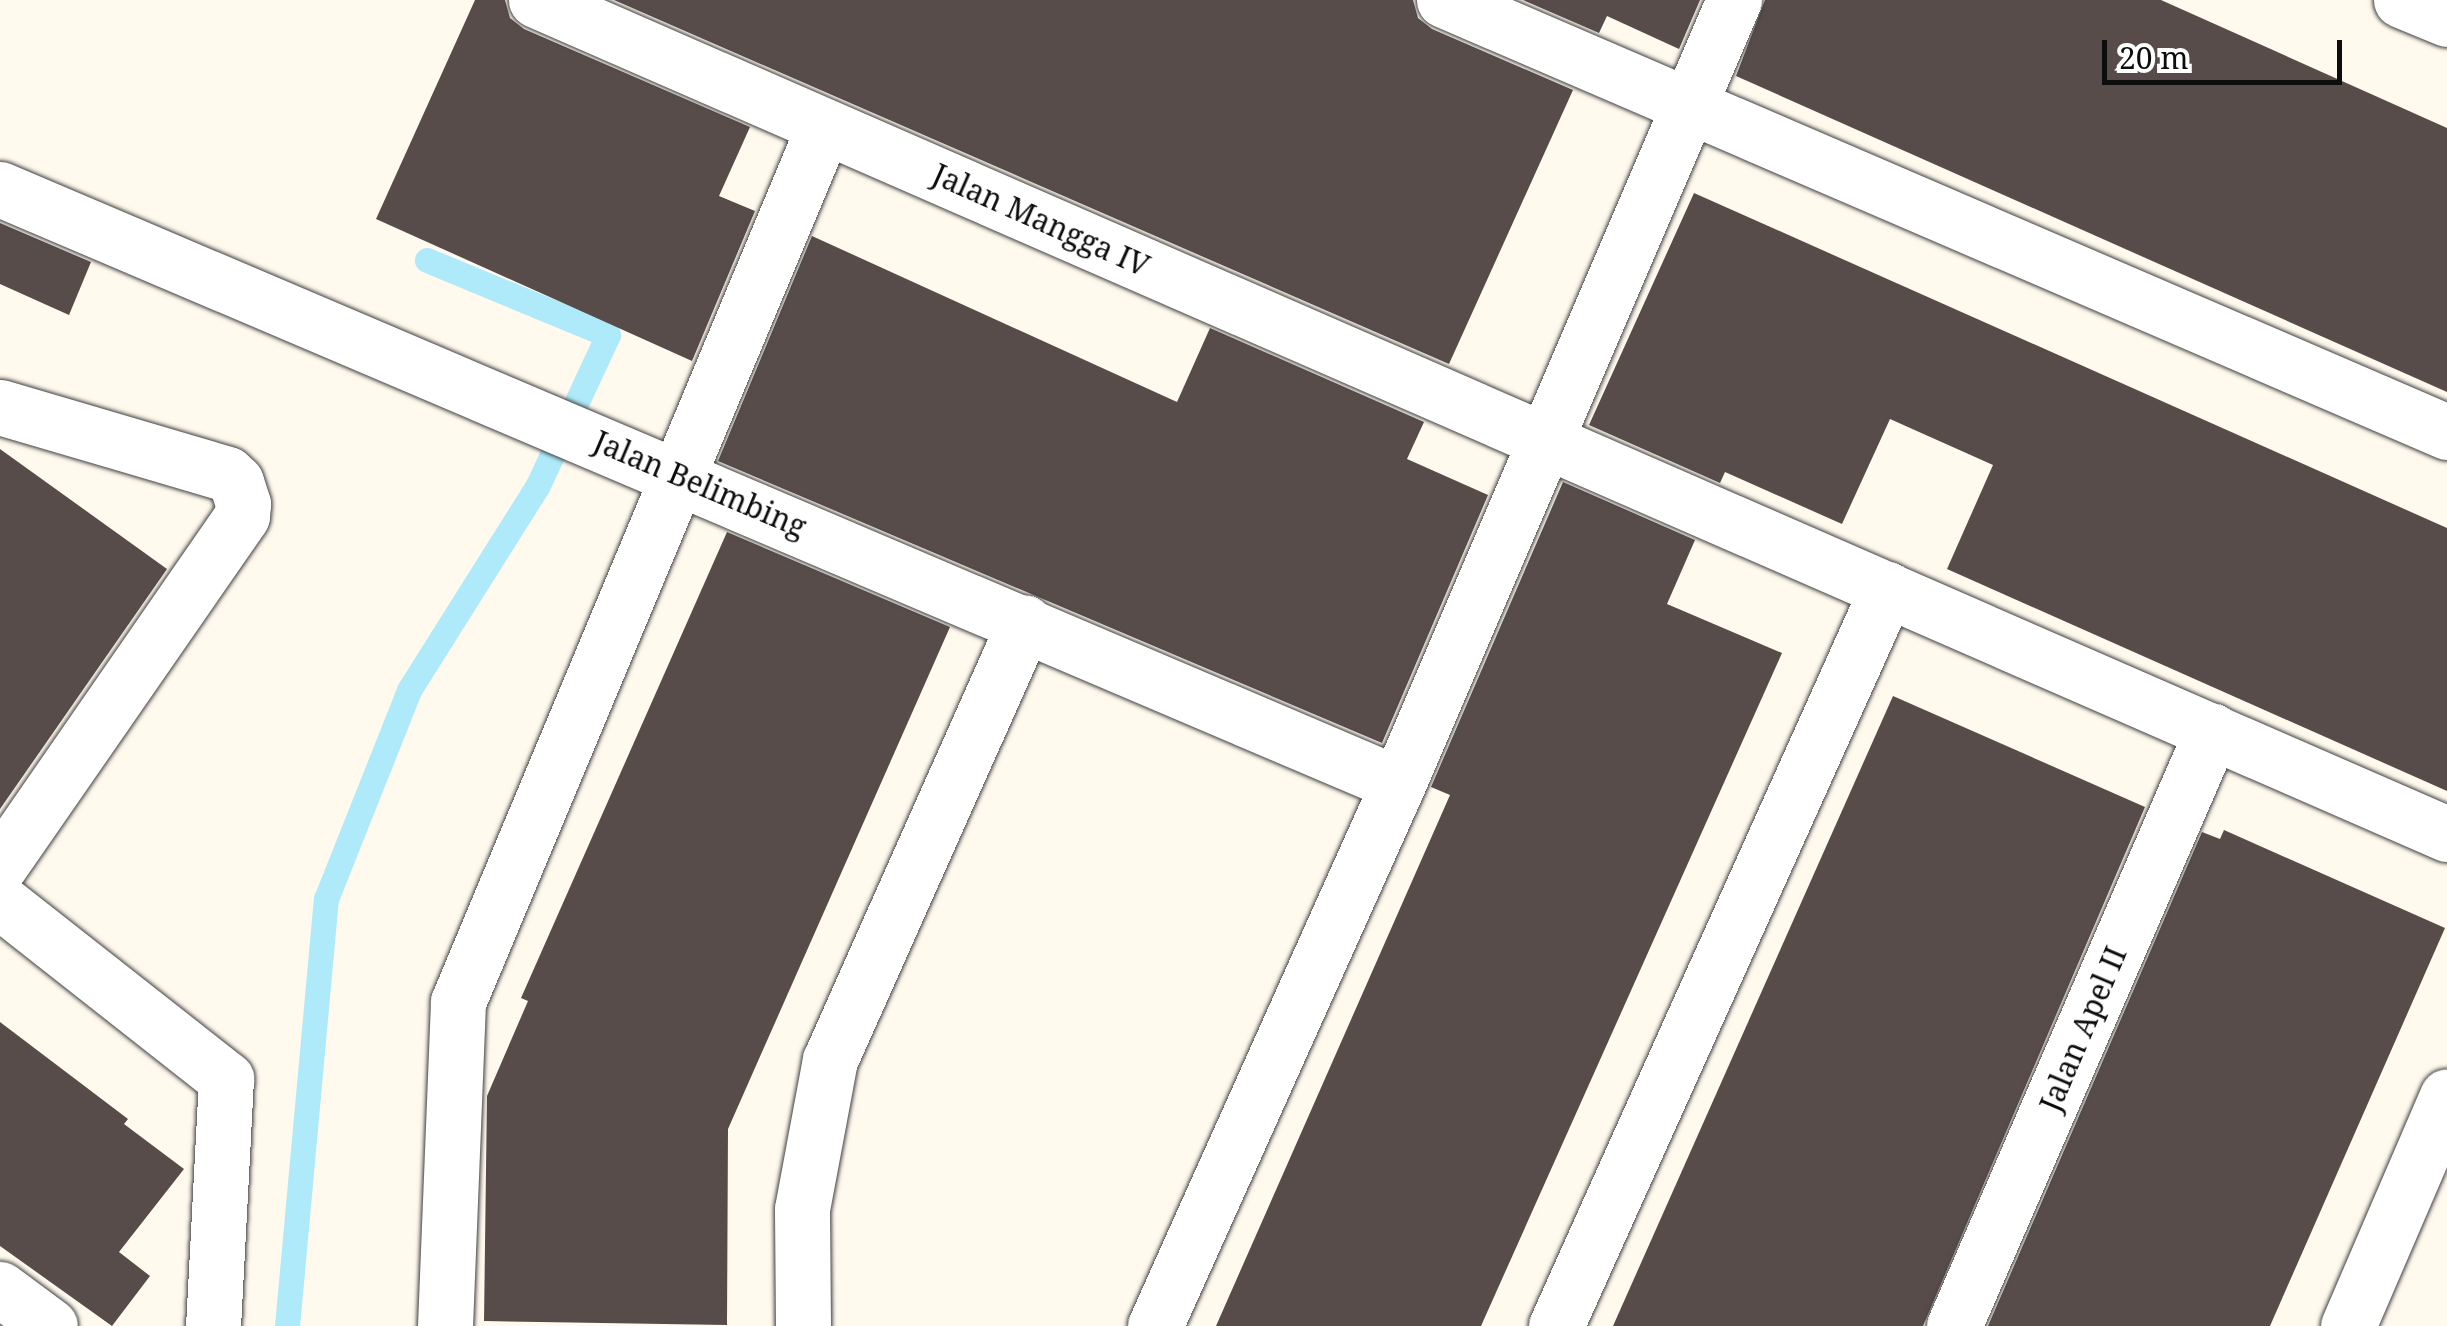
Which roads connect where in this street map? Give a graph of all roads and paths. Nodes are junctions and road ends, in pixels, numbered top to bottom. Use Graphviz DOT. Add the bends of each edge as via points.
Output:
graph roads {
  1 [pos="536,0"];
  2 [pos="1444,0"];
  3 [pos="1734,0"];
  4 [pos="2402,0"];
  5 [pos="2447,20"];
  6 [pos="1689,106"];
  7 [pos="824,126"];
  8 [pos="0,189"];
  9 [pos="0,406"];
  10 [pos="2447,432"];
  11 [pos="1546,440"];
  12 [pos="676,474"];
  13 [pos="1887,589"];
  14 [pos="1025,623"];
  15 [pos="2212,731"];
  16 [pos="1398,784"];
  17 [pos="2447,834"];
  18 [pos="0,866"];
  19 [pos="0,901"];
  20 [pos="2447,1096"];
  21 [pos="0,1289"];
  22 [pos="50,1326"];
  23 [pos="213,1326"];
  24 [pos="445,1326"];
  25 [pos="803,1326"];
  26 [pos="1156,1326"];
  27 [pos="1556,1326"];
  28 [pos="1954,1326"];
  29 [pos="2348,1326"];
  1 -- 7 [label="street, Jalan Mangga IV"];
  2 -- 6 [label="street"];
  3 -- 6 [label="street"];
  4 -- 5 [label="street"];
  6 -- 10 [label="street"];
  6 -- 11 [label="street"];
  7 -- 11 [label="street, Jalan Mangga IV"];
  7 -- 12 [label="street"];
  8 -- 12 [label="street, Jalan Belimbing"];
  9 -- 18 [label="street" via="227,474 243,504 242,516"];
  11 -- 13 [label="street, Jalan Mangga IV"];
  11 -- 16 [label="street"];
  12 -- 14 [label="street, Jalan Belimbing"];
  12 -- 24 [label="street" via="458,1002"];
  13 -- 15 [label="street, Jalan Mangga IV"];
  13 -- 27 [label="street"];
  14 -- 16 [label="street, Jalan Belimbing"];
  14 -- 25 [label="street" via="830,1060 802,1210"];
  15 -- 17 [label="street, Jalan Mangga IV"];
  15 -- 28 [label="street, Jalan Apel II"];
  16 -- 26 [label="street"];
  19 -- 23 [label="street" via="226,1079"];
  20 -- 29 [label="street"];
  21 -- 22 [label="street"];
}
